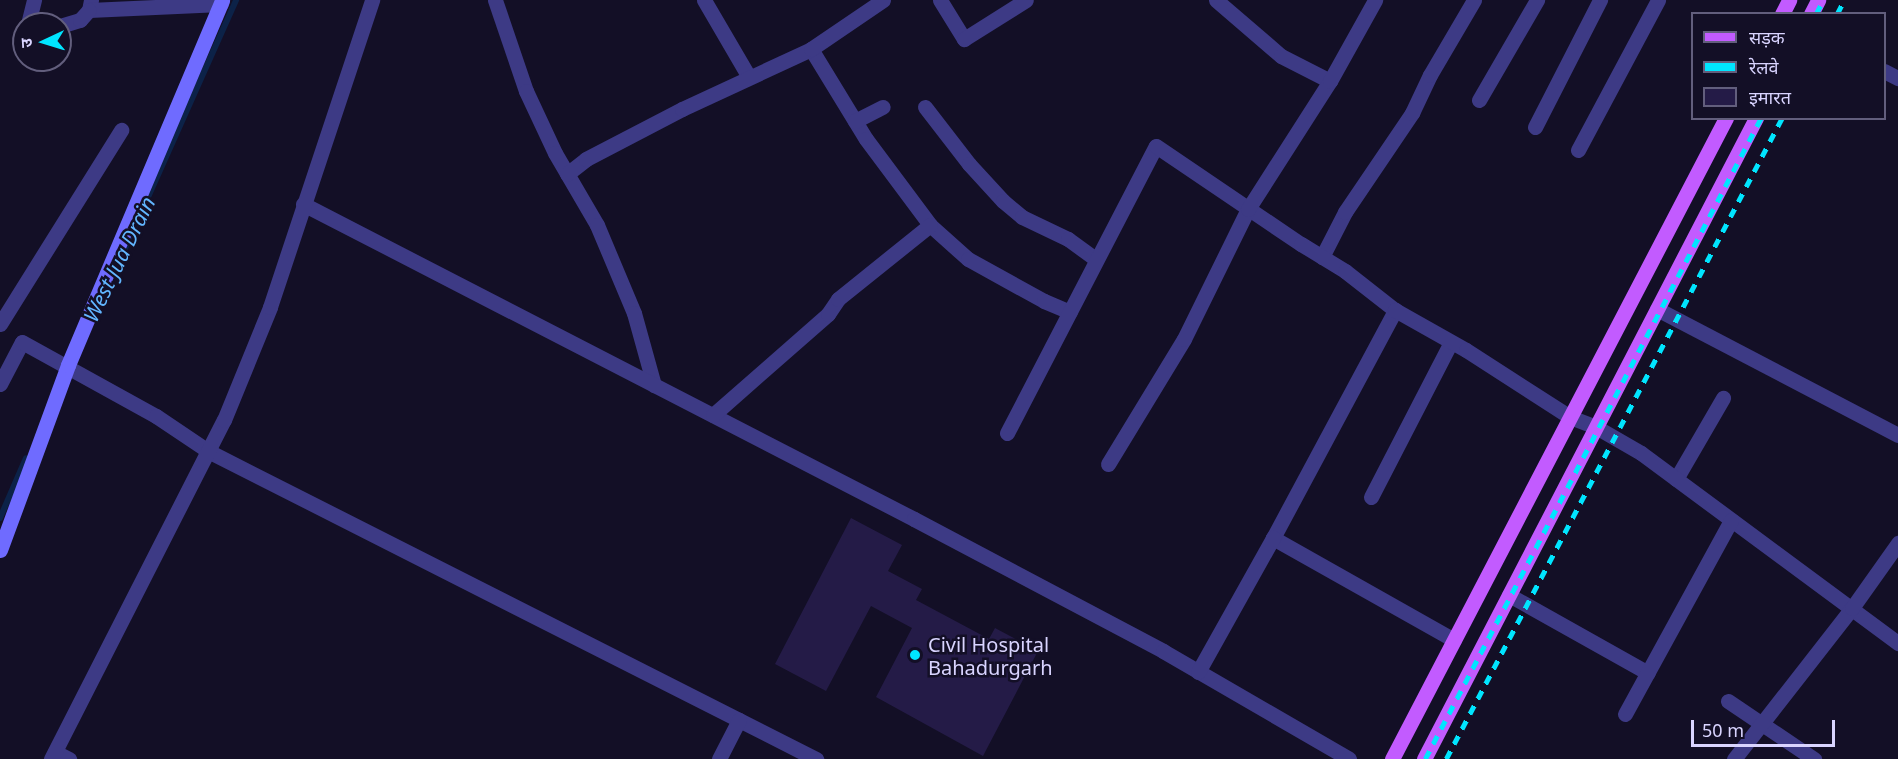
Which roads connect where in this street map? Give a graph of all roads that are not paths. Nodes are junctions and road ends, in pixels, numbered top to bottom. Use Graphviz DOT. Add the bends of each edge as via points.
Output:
graph roads {
  1 [pos="372,0"];
  2 [pos="495,0"];
  3 [pos="704,0"];
  4 [pos="883,0"];
  5 [pos="940,0"];
  6 [pos="1026,0"];
  7 [pos="1216,0"];
  8 [pos="1375,0"];
  9 [pos="1474,0"];
  10 [pos="1537,0"];
  11 [pos="1600,0"];
  12 [pos="1658,0"];
  13 [pos="221,2"];
  14 [pos="90,5"];
  15 [pos="72,22"];
  16 [pos="811,49"];
  17 [pos="749,77"];
  18 [pos="1330,81"];
  19 [pos="1479,100"];
  20 [pos="883,107"];
  21 [pos="925,108"];
  22 [pos="1725,120"];
  23 [pos="1755,120"];
  24 [pos="855,121"];
  25 [pos="1535,127"];
  26 [pos="121,130"];
  27 [pos="1578,150"];
  28 [pos="567,174"];
  29 [pos="303,204"];
  30 [pos="1248,209"];
  31 [pos="930,225"];
  32 [pos="1322,257"];
  33 [pos="1096,259"];
  34 [pos="1657,309"];
  35 [pos="1395,310"];
  36 [pos="1070,312"];
  37 [pos="0,326"];
  38 [pos="22,342"];
  39 [pos="1451,342"];
  40 [pos="68,365"];
  41 [pos="0,384"];
  42 [pos="654,385"];
  43 [pos="1723,398"];
  44 [pos="713,415"];
  45 [pos="1570,417"];
  46 [pos="1596,427"];
  47 [pos="1007,433"];
  48 [pos="1898,435"];
  49 [pos="208,451"];
  50 [pos="1108,464"];
  51 [pos="1676,478"];
  52 [pos="1371,497"];
  53 [pos="1731,520"];
  54 [pos="1273,538"];
  55 [pos="1898,543"];
  56 [pos="0,550"];
  57 [pos="1509,595"];
  58 [pos="1852,608"];
  59 [pos="1454,640"];
  60 [pos="1898,643"];
  61 [pos="1198,672"];
  62 [pos="1648,673"];
  63 [pos="1728,701"];
  64 [pos="1625,714"];
  65 [pos="739,720"];
  66 [pos="1761,722"];
  67 [pos="53,755"];
  68 [pos="69,759"];
  69 [pos="719,759"];
  70 [pos="816,759"];
  71 [pos="1349,759"];
  72 [pos="1392,759"];
  73 [pos="1424,759"];
  74 [pos="1734,759"];
  75 [pos="1814,759"];
  1 -- 29 [label="street"];
  2 -- 28 [label="street" via="526,91"];
  3 -- 17 [label="street"];
  4 -- 16 [label="street"];
  5 -- 6 [label="street" via="964,39"];
  7 -- 18 [label="street" via="1281,56"];
  8 -- 18 [label="street"];
  9 -- 32 [label="street" via="1412,113 1345,212"];
  10 -- 19 [label="street"];
  11 -- 25 [label="street"];
  12 -- 27 [label="street"];
  13 -- 14 [label="street"];
  13 -- 40 [label="main road"];
  14 -- 15 [label="street" via="80,20"];
  16 -- 17 [label="street"];
  16 -- 24 [label="street"];
  17 -- 28 [label="street" via="586,159"];
  18 -- 30 [label="street"];
  20 -- 24 [label="street"];
  21 -- 33 [label="street" via="969,164 1022,218 1068,239"];
  22 -- 45 [label="main road"];
  23 -- 34 [label="main road"];
  24 -- 31 [label="street"];
  26 -- 37 [label="street"];
  28 -- 42 [label="street" via="597,225 634,314"];
  29 -- 42 [label="street"];
  29 -- 49 [label="street" via="270,307"];
  30 -- 32 [label="street"];
  30 -- 33 [label="street" via="1156,146"];
  30 -- 50 [label="street" via="1184,339"];
  31 -- 36 [label="street" via="968,259 1044,302"];
  31 -- 44 [label="street" via="838,299 828,314"];
  32 -- 35 [label="street"];
  33 -- 36 [label="street"];
  34 -- 46 [label="main road"];
  34 -- 48 [label="street"];
  35 -- 39 [label="street"];
  35 -- 54 [label="street"];
  36 -- 47 [label="street"];
  37 -- 38 [label="street"];
  38 -- 40 [label="street"];
  38 -- 41 [label="street"];
  39 -- 45 [label="street"];
  39 -- 52 [label="street"];
  40 -- 49 [label="street"];
  40 -- 56 [label="main road"];
  42 -- 44 [label="street"];
  43 -- 51 [label="street"];
  44 -- 61 [label="street"];
  45 -- 46 [label="street"];
  45 -- 59 [label="main road"];
  46 -- 51 [label="street"];
  46 -- 57 [label="main road"];
  49 -- 65 [label="street"];
  49 -- 67 [label="street"];
  51 -- 53 [label="street"];
  53 -- 58 [label="street"];
  53 -- 62 [label="street"];
  54 -- 59 [label="street"];
  54 -- 61 [label="street"];
  55 -- 58 [label="street"];
  57 -- 62 [label="street"];
  57 -- 73 [label="main road"];
  58 -- 60 [label="street"];
  58 -- 66 [label="street"];
  59 -- 72 [label="main road"];
  61 -- 71 [label="street"];
  62 -- 64 [label="street"];
  63 -- 66 [label="street"];
  65 -- 69 [label="street"];
  65 -- 70 [label="street"];
  66 -- 74 [label="street"];
  66 -- 75 [label="street"];
  67 -- 68 [label="street"];
}
